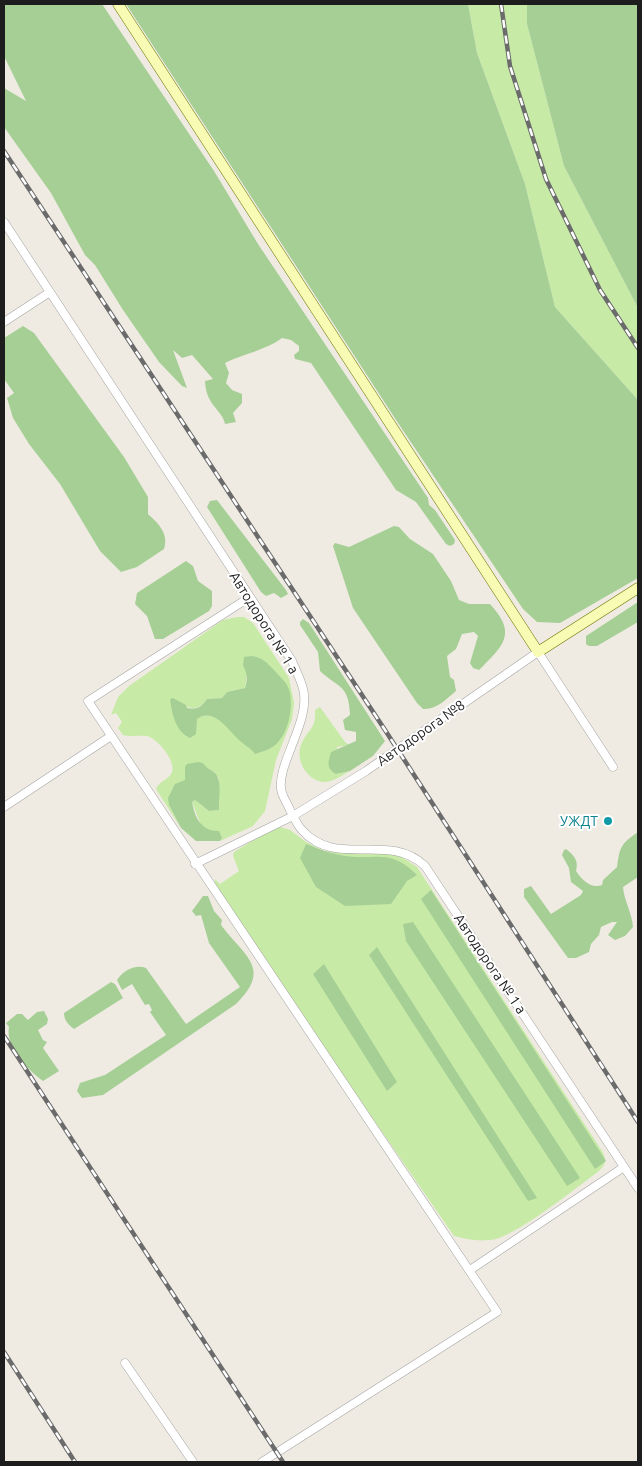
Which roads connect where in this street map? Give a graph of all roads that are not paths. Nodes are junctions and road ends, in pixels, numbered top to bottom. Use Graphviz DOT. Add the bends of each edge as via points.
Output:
graph roads {
  1 [pos="118,4"];
  2 [pos="4,222"];
  3 [pos="50,292"];
  4 [pos="4,322"];
  5 [pos="638,588"];
  6 [pos="250,597"];
  7 [pos="538,652"];
  8 [pos="111,736"];
  9 [pos="613,767"];
  10 [pos="4,807"];
  11 [pos="293,816"];
  12 [pos="195,864"];
  13 [pos="624,1167"];
  14 [pos="638,1188"];
  15 [pos="470,1270"];
  16 [pos="126,1363"];
  17 [pos="193,1462"];
  18 [pos="262,1462"];
  1 -- 7 [label="street"];
  2 -- 3 [label="street, Автодорога № 1 а"];
  3 -- 4 [label="street"];
  3 -- 6 [label="street, Автодорога № 1 а"];
  5 -- 7 [label="street, Автодорога №8"];
  6 -- 8 [label="street" via="88,701"];
  6 -- 11 [label="street, Автодорога № 1 а" via="292,662 304,693 303,720 281,778 282,792"];
  7 -- 9 [label="street"];
  7 -- 11 [label="street, Автодорога №8" via="366,772"];
  8 -- 10 [label="street"];
  8 -- 12 [label="street"];
  11 -- 12 [label="street, Автодорога №8"];
  11 -- 13 [label="street, Автодорога № 1 а" via="299,828 324,847 390,849 416,857 425,866"];
  12 -- 15 [label="street"];
  13 -- 14 [label="street, Автодорога № 1 а"];
  13 -- 15 [label="street"];
  15 -- 18 [label="street" via="497,1312"];
  16 -- 17 [label="street"];
}
